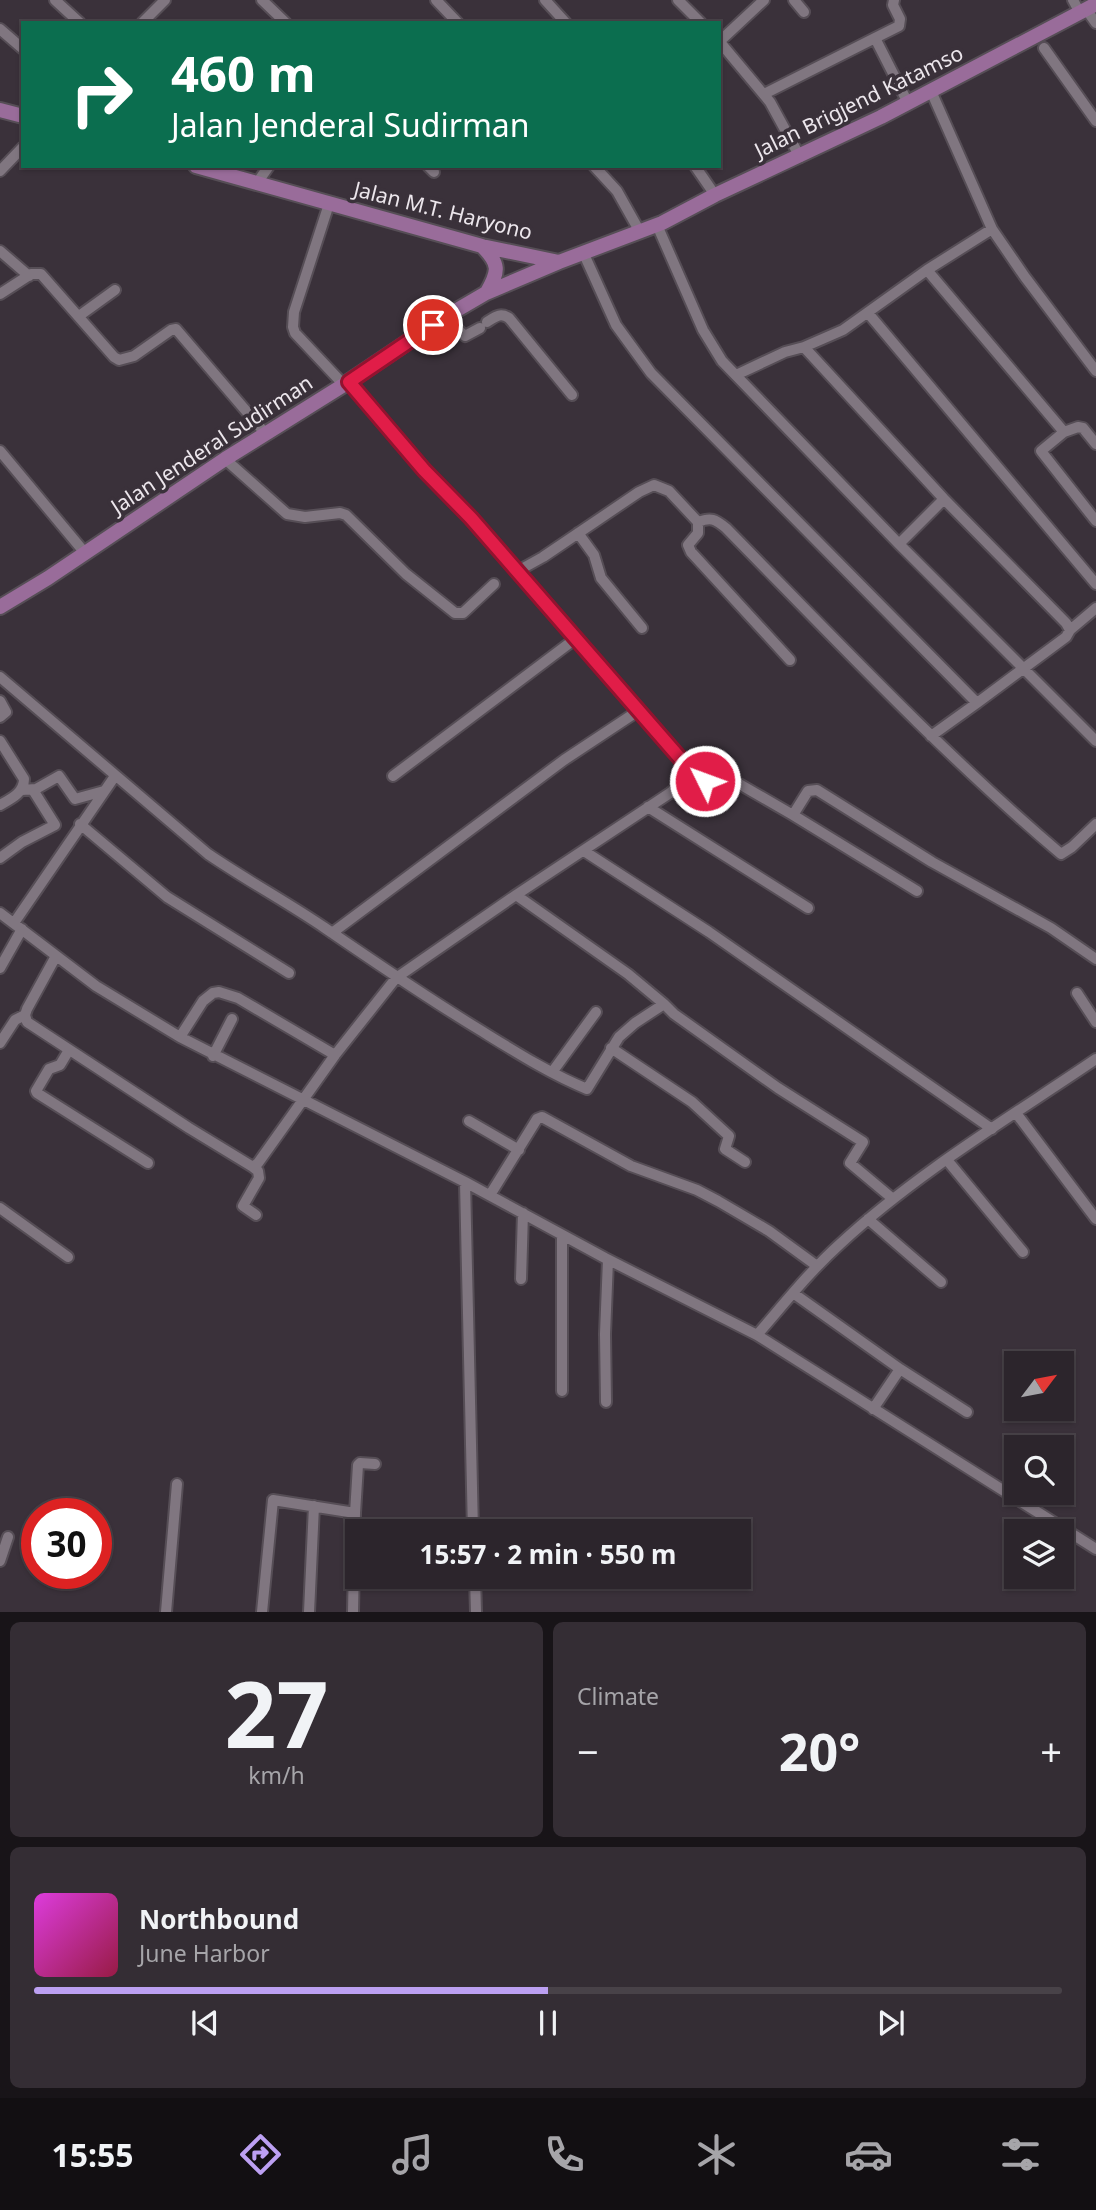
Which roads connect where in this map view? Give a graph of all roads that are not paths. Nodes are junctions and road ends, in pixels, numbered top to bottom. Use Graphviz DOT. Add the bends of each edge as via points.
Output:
graph roads {
  1 [pos="55,0"];
  2 [pos="165,0"];
  3 [pos="262,0"];
  4 [pos="436,0"];
  5 [pos="545,0"];
  6 [pos="678,0"];
  7 [pos="764,0"];
  8 [pos="794,0"];
  9 [pos="894,0"];
  10 [pos="1084,6"];
  11 [pos="804,12"];
  12 [pos="78,21"];
  13 [pos="144,21"];
  14 [pos="284,21"];
  15 [pos="456,21"];
  16 [pos="564,21"];
  17 [pos="699,21"];
  18 [pos="1096,23"];
  19 [pos="0,29"];
  20 [pos="875,38"];
  21 [pos="721,40"];
  22 [pos="721,42"];
  23 [pos="1041,43"];
  24 [pos="21,47"];
  25 [pos="931,91"];
  26 [pos="764,94"];
  27 [pos="908,103"];
  28 [pos="0,110"];
  29 [pos="21,115"];
  30 [pos="1096,121"];
  31 [pos="21,149"];
  32 [pos="800,156"];
  33 [pos="203,168"];
  34 [pos="268,168"];
  35 [pos="596,168"];
  36 [pos="696,168"];
  37 [pos="0,171"];
  38 [pos="257,183"];
  39 [pos="715,195"];
  40 [pos="329,204"];
  41 [pos="657,225"];
  42 [pos="992,229"];
  43 [pos="640,232"];
  44 [pos="482,246"];
  45 [pos="0,251"];
  46 [pos="583,252"];
  47 [pos="559,261"];
  48 [pos="927,270"];
  49 [pos="29,276"];
  50 [pos="115,290"];
  51 [pos="486,293"];
  52 [pos="0,295"];
  53 [pos="868,313"];
  54 [pos="79,316"];
  55 [pos="445,317"];
  56 [pos="804,348"];
  57 [pos="1096,371"];
  58 [pos="736,375"];
  59 [pos="347,383"];
  60 [pos="572,395"];
  61 [pos="1064,432"];
  62 [pos="265,433"];
  63 [pos="1096,444"];
  64 [pos="0,451"];
  65 [pos="225,458"];
  66 [pos="944,499"];
  67 [pos="1096,521"];
  68 [pos="698,522"];
  69 [pos="578,533"];
  70 [pos="899,544"];
  71 [pos="85,553"];
  72 [pos="516,572"];
  73 [pos="494,584"];
  74 [pos="1096,584"];
  75 [pos="0,607"];
  76 [pos="1096,608"];
  77 [pos="642,628"];
  78 [pos="1070,630"];
  79 [pos="575,639"];
  80 [pos="790,660"];
  81 [pos="1024,668"];
  82 [pos="0,677"];
  83 [pos="0,701"];
  84 [pos="977,703"];
  85 [pos="638,711"];
  86 [pos="0,717"];
  87 [pos="931,736"];
  88 [pos="0,741"];
  89 [pos="1096,741"];
  90 [pos="691,774"];
  91 [pos="115,776"];
  92 [pos="393,776"];
  93 [pos="27,790"];
  94 [pos="104,790"];
  95 [pos="0,805"];
  96 [pos="648,807"];
  97 [pos="793,815"];
  98 [pos="80,824"];
  99 [pos="1096,824"];
  100 [pos="584,851"];
  101 [pos="0,858"];
  102 [pos="917,891"];
  103 [pos="516,895"];
  104 [pos="808,908"];
  105 [pos="0,913"];
  106 [pos="18,926"];
  107 [pos="332,933"];
  108 [pos="56,956"];
  109 [pos="1096,959"];
  110 [pos="0,968"];
  111 [pos="289,973"];
  112 [pos="396,978"];
  113 [pos="1077,993"];
  114 [pos="664,1004"];
  115 [pos="596,1012"];
  116 [pos="25,1015"];
  117 [pos="232,1019"];
  118 [pos="1096,1022"];
  119 [pos="180,1037"];
  120 [pos="0,1043"];
  121 [pos="611,1048"];
  122 [pos="69,1050"];
  123 [pos="335,1055"];
  124 [pos="214,1056"];
  125 [pos="1096,1059"];
  126 [pos="553,1072"];
  127 [pos="303,1100"];
  128 [pos="1016,1113"];
  129 [pos="469,1121"];
  130 [pos="992,1129"];
  131 [pos="519,1150"];
  132 [pos="947,1160"];
  133 [pos="745,1162"];
  134 [pos="148,1163"];
  135 [pos="253,1167"];
  136 [pos="465,1182"];
  137 [pos="490,1195"];
  138 [pos="894,1199"];
  139 [pos="0,1209"];
  140 [pos="523,1213"];
  141 [pos="256,1215"];
  142 [pos="868,1219"];
  143 [pos="1096,1219"];
  144 [pos="562,1235"];
  145 [pos="1023,1252"];
  146 [pos="68,1257"];
  147 [pos="608,1260"];
  148 [pos="817,1266"];
  149 [pos="521,1279"];
  150 [pos="941,1282"];
  151 [pos="793,1293"];
  152 [pos="757,1335"];
  153 [pos="900,1369"];
  154 [pos="562,1391"];
  155 [pos="606,1402"];
  156 [pos="873,1409"];
  157 [pos="967,1412"];
  158 [pos="375,1464"];
  159 [pos="177,1484"];
  160 [pos="314,1506"];
  161 [pos="355,1513"];
  162 [pos="473,1519"];
  163 [pos="8,1536"];
  164 [pos="1096,1549"];
  165 [pos="0,1561"];
  166 [pos="475,1589"];
  167 [pos="166,1612"];
  168 [pos="262,1612"];
  169 [pos="309,1612"];
  170 [pos="353,1612"];
  171 [pos="476,1612"];
  1 -- 12 [label="street"];
  2 -- 13 [label="street"];
  3 -- 14 [label="street"];
  4 -- 15 [label="street"];
  5 -- 16 [label="street"];
  6 -- 17 [label="street"];
  7 -- 21 [label="street"];
  8 -- 11 [label="street"];
  9 -- 20 [label="street" via="899,26"];
  10 -- 18 [label="street"];
  10 -- 23 [label="main road, Jalan Brigjend Katamso"];
  19 -- 24 [label="street"];
  20 -- 26 [label="street"];
  20 -- 27 [label="street"];
  22 -- 26 [label="street"];
  23 -- 25 [label="main road, Jalan Brigjend Katamso"];
  23 -- 30 [label="street"];
  25 -- 27 [label="main road, Jalan Brigjend Katamso"];
  25 -- 42 [label="street"];
  26 -- 32 [label="street"];
  27 -- 32 [label="main road, Jalan Brigjend Katamso"];
  28 -- 29 [label="main road"];
  31 -- 37 [label="street"];
  32 -- 39 [label="main road, Jalan Brigjend Katamso"];
  33 -- 38 [label="main road, Jalan M.T. Haryono"];
  34 -- 38 [label="street"];
  35 -- 43 [label="street" via="617,191"];
  36 -- 39 [label="street"];
  38 -- 40 [label="main road, Jalan M.T. Haryono"];
  39 -- 41 [label="main road, Jalan Brigjend Katamso"];
  40 -- 44 [label="main road, Jalan M.T. Haryono"];
  40 -- 59 [label="street" via="292,324 299,337"];
  41 -- 43 [label="main road, Jalan Brigjend Katamso"];
  41 -- 58 [label="street" via="706,336"];
  42 -- 48 [label="street"];
  42 -- 57 [label="street"];
  43 -- 46 [label="main road, Jalan Brigjend Katamso"];
  44 -- 47 [label="main road, Jalan M.T. Haryono"];
  44 -- 51 [label="main road" via="496,269"];
  45 -- 49 [label="street"];
  46 -- 47 [label="main road, Jalan Brigjend Katamso"];
  46 -- 84 [label="street" via="616,326 651,373"];
  47 -- 51 [label="main road, Jalan Jenderal Sudirman"];
  48 -- 53 [label="street"];
  48 -- 61 [label="street"];
  49 -- 52 [label="street"];
  49 -- 54 [label="street" via="41,274"];
  50 -- 54 [label="street"];
  51 -- 55 [label="main road, Jalan Jenderal Sudirman"];
  53 -- 56 [label="street"];
  53 -- 74 [label="street"];
  54 -- 62 [label="street" via="119,360 134,356 176,329"];
  55 -- 59 [label="main road, Jalan Jenderal Sudirman"];
  55 -- 60 [label="street" via="465,336 505,315"];
  56 -- 58 [label="street"];
  56 -- 66 [label="street"];
  58 -- 70 [label="street"];
  59 -- 62 [label="main road, Jalan Jenderal Sudirman"];
  59 -- 72 [label="street"];
  61 -- 63 [label="street" via="1080,427"];
  61 -- 67 [label="street" via="1041,453"];
  62 -- 65 [label="main road, Jalan Jenderal Sudirman"];
  64 -- 71 [label="street"];
  65 -- 71 [label="main road, Jalan Jenderal Sudirman"];
  65 -- 73 [label="street" via="287,514 346,515 412,580 455,613 463,613"];
  66 -- 70 [label="street"];
  66 -- 78 [label="street"];
  68 -- 69 [label="street" via="669,491 649,486"];
  68 -- 80 [label="street" via="699,531 689,549"];
  68 -- 87 [label="street" via="714,519 726,528"];
  69 -- 72 [label="street"];
  69 -- 77 [label="street" via="594,555 601,578"];
  70 -- 81 [label="street"];
  71 -- 75 [label="main road, Jalan Jenderal Sudirman"];
  72 -- 79 [label="street"];
  76 -- 78 [label="street"];
  78 -- 81 [label="street"];
  79 -- 85 [label="street"];
  79 -- 92 [label="street"];
  81 -- 84 [label="street"];
  81 -- 89 [label="street"];
  82 -- 91 [label="street"];
  83 -- 86 [label="street" via="6,712"];
  84 -- 87 [label="street"];
  85 -- 90 [label="street"];
  85 -- 107 [label="street" via="564,760"];
  87 -- 99 [label="street" via="1061,854"];
  88 -- 93 [label="street"];
  90 -- 96 [label="street"];
  90 -- 97 [label="street" via="705,781 722,774"];
  91 -- 94 [label="street"];
  91 -- 107 [label="street" via="208,854"];
  93 -- 94 [label="street" via="59,776 75,799"];
  93 -- 95 [label="street"];
  93 -- 101 [label="street" via="55,825"];
  94 -- 98 [label="street"];
  96 -- 100 [label="street"];
  96 -- 104 [label="street"];
  97 -- 102 [label="street"];
  97 -- 109 [label="street" via="808,791 817,790"];
  98 -- 106 [label="street"];
  98 -- 111 [label="street" via="167,897"];
  100 -- 103 [label="street"];
  100 -- 130 [label="street"];
  103 -- 112 [label="street"];
  103 -- 114 [label="street"];
  105 -- 106 [label="street"];
  106 -- 108 [label="street"];
  106 -- 110 [label="street"];
  107 -- 112 [label="street"];
  108 -- 116 [label="street"];
  108 -- 119 [label="street"];
  112 -- 123 [label="street"];
  112 -- 126 [label="street"];
  113 -- 118 [label="street"];
  114 -- 121 [label="street" via="628,1028"];
  114 -- 138 [label="street" via="778,1088 863,1142 850,1163"];
  115 -- 126 [label="street"];
  116 -- 120 [label="street" via="15,1020"];
  116 -- 122 [label="street" via="29,1024"];
  117 -- 124 [label="street"];
  119 -- 123 [label="street" via="203,1002 219,992"];
  119 -- 124 [label="street"];
  121 -- 126 [label="street" via="587,1089"];
  121 -- 133 [label="street" via="698,1106 729,1136 725,1150"];
  122 -- 134 [label="street" via="60,1066 49,1069 37,1093"];
  122 -- 135 [label="street"];
  123 -- 127 [label="street"];
  124 -- 127 [label="street"];
  125 -- 128 [label="street"];
  127 -- 135 [label="street"];
  127 -- 136 [label="street"];
  128 -- 130 [label="street"];
  128 -- 143 [label="street"];
  129 -- 131 [label="street"];
  130 -- 132 [label="street"];
  131 -- 137 [label="street"];
  131 -- 148 [label="street" via="542,1117 631,1166 718,1200"];
  132 -- 138 [label="street"];
  132 -- 145 [label="street"];
  135 -- 141 [label="street" via="259,1178 243,1203"];
  136 -- 137 [label="street"];
  136 -- 162 [label="street"];
  137 -- 140 [label="street"];
  138 -- 142 [label="street"];
  139 -- 146 [label="street"];
  140 -- 144 [label="street"];
  140 -- 149 [label="street"];
  142 -- 148 [label="street"];
  142 -- 150 [label="street"];
  144 -- 147 [label="street"];
  144 -- 154 [label="street"];
  147 -- 152 [label="street"];
  147 -- 155 [label="street"];
  148 -- 151 [label="street"];
  151 -- 152 [label="street"];
  151 -- 153 [label="street"];
  152 -- 156 [label="street"];
  153 -- 156 [label="street"];
  153 -- 157 [label="street"];
  156 -- 164 [label="street"];
  158 -- 161 [label="street" via="358,1464"];
  159 -- 167 [label="street"];
  160 -- 161 [label="street"];
  160 -- 168 [label="street" via="272,1500"];
  160 -- 169 [label="street"];
  161 -- 170 [label="street"];
  163 -- 165 [label="street"];
  166 -- 171 [label="street"];
}
